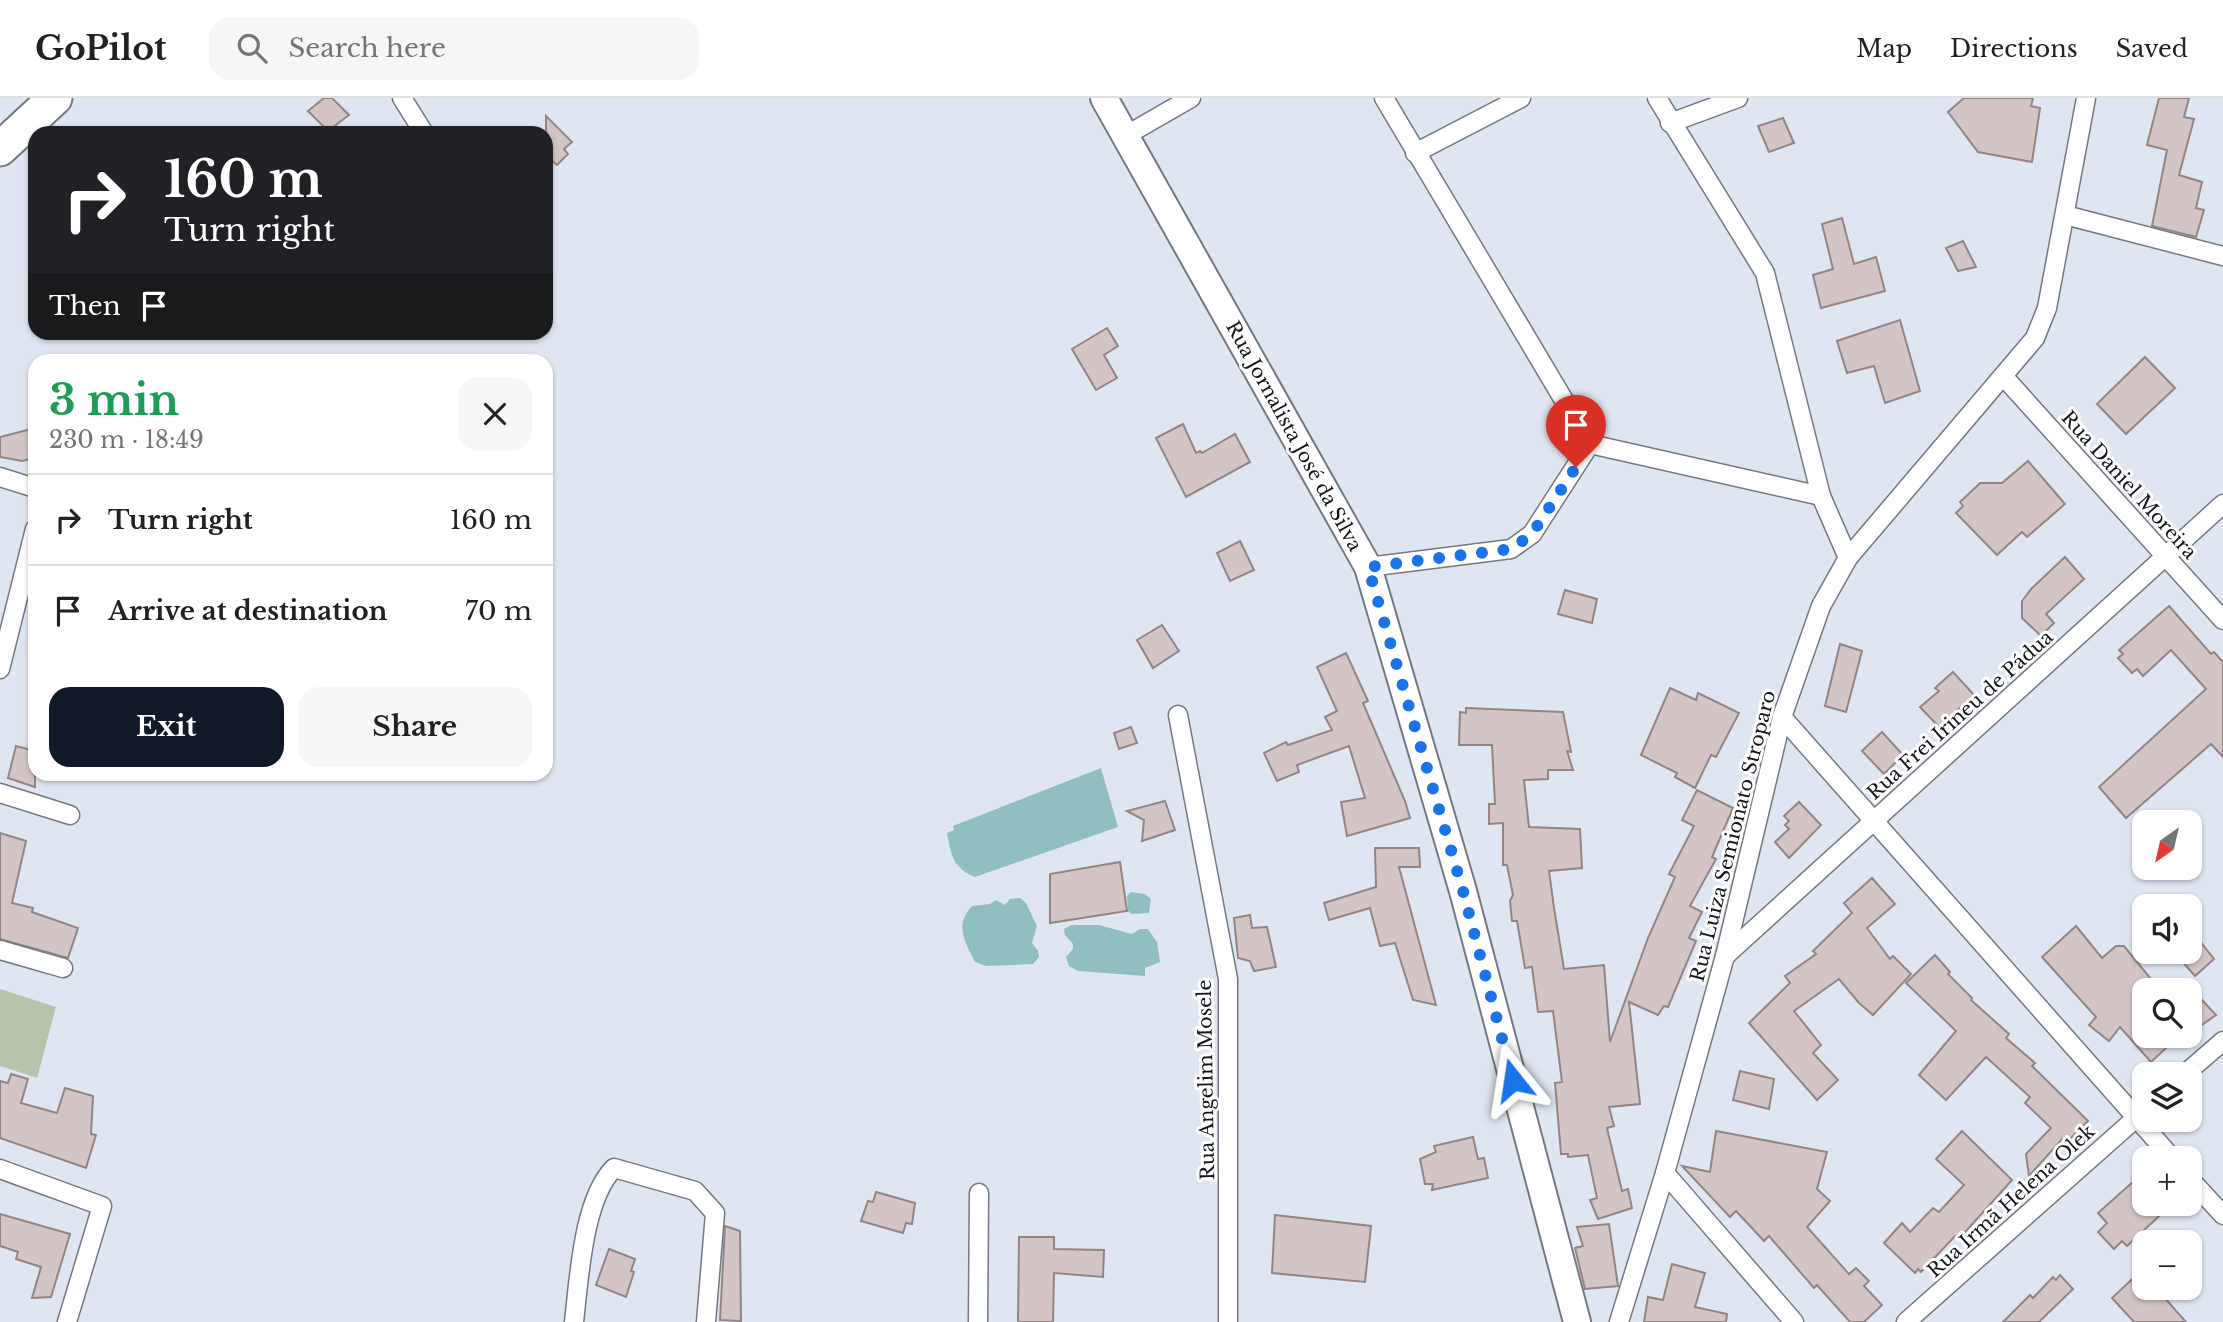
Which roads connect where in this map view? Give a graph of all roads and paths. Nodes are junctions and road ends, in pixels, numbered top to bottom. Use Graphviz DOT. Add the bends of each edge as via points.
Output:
graph roads {
  1 [pos="55,98"];
  2 [pos="402,98"];
  3 [pos="1104,98"];
  4 [pos="1191,98"];
  5 [pos="1384,98"];
  6 [pos="1521,98"];
  7 [pos="1657,98"];
  8 [pos="1738,98"];
  9 [pos="2086,98"];
  10 [pos="1670,123"];
  11 [pos="420,126"];
  12 [pos="1125,136"];
  13 [pos="0,149"];
  14 [pos="1415,153"];
  15 [pos="2066,215"];
  16 [pos="2223,256"];
  17 [pos="2004,377"];
  18 [pos="1590,444"];
  19 [pos="0,477"];
  20 [pos="28,486"];
  21 [pos="1821,496"];
  22 [pos="2223,504"];
  23 [pos="2165,556"];
  24 [pos="28,557"];
  25 [pos="1848,558"];
  26 [pos="1368,567"];
  27 [pos="2223,621"];
  28 [pos="0,669"];
  29 [pos="1178,715"];
  30 [pos="1782,718"];
  31 [pos="0,793"];
  32 [pos="70,815"];
  33 [pos="1874,821"];
  34 [pos="0,950"];
  35 [pos="1725,956"];
  36 [pos="64,968"];
  37 [pos="2223,1041"];
  38 [pos="2199,1062"];
  39 [pos="2132,1106"];
  40 [pos="2132,1122"];
  41 [pos="0,1169"];
  42 [pos="1665,1173"];
  43 [pos="2202,1192"];
  44 [pos="979,1193"];
  45 [pos="2223,1215"];
  46 [pos="67,1322"];
  47 [pos="574,1322"];
  48 [pos="706,1322"];
  49 [pos="978,1322"];
  50 [pos="1228,1322"];
  51 [pos="1577,1322"];
  52 [pos="1619,1322"];
  53 [pos="1794,1322"];
  54 [pos="1906,1322"];
  1 -- 13 [label="highway"];
  2 -- 11 [label="street"];
  3 -- 12 [label="main road, Rua Jornalista José da Silva"];
  4 -- 12 [label="street"];
  5 -- 14 [label="street"];
  6 -- 14 [label="street"];
  7 -- 10 [label="street"];
  8 -- 10 [label="street"];
  9 -- 15 [label="street, Rua Luiza Semionato Stroparo"];
  10 -- 21 [label="street" via="1765,273"];
  12 -- 26 [label="main road, Rua Jornalista José da Silva"];
  14 -- 18 [label="street"];
  15 -- 16 [label="street"];
  15 -- 17 [label="street, Rua Luiza Semionato Stroparo" via="2047,308 2035,338"];
  17 -- 23 [label="street, Rua Daniel Moreira"];
  17 -- 25 [label="street, Rua Luiza Semionato Stroparo"];
  18 -- 21 [label="street"];
  18 -- 26 [label="street" via="1532,534 1511,549"];
  19 -- 20 [label="street"];
  21 -- 25 [label="street"];
  22 -- 23 [label="street, Rua Frei Irineu de Pádua"];
  23 -- 27 [label="street, Rua Daniel Moreira"];
  23 -- 33 [label="street, Rua Frei Irineu de Pádua"];
  24 -- 28 [label="street"];
  25 -- 30 [label="street, Rua Luiza Semionato Stroparo" via="1821,606"];
  26 -- 51 [label="main road, Rua Jornalista José da Silva" via="1463,891"];
  29 -- 50 [label="street, Rua Angelim Mosele" via="1228,979"];
  30 -- 33 [label="street"];
  30 -- 35 [label="street, Rua Luiza Semionato Stroparo"];
  31 -- 32 [label="street"];
  33 -- 35 [label="street, Rua Frei Irineu de Pádua"];
  33 -- 39 [label="street"];
  34 -- 36 [label="street"];
  35 -- 42 [label="street, Rua Luiza Semionato Stroparo"];
  37 -- 38 [label="street"];
  40 -- 54 [label="street, Rua Irmã Helena Olek"];
  41 -- 46 [label="street" via="102,1206"];
  42 -- 52 [label="street, Rua Luiza Semionato Stroparo"];
  42 -- 53 [label="street"];
  43 -- 45 [label="street"];
  44 -- 49 [label="street"];
  47 -- 48 [label="street" via="586,1229 614,1168 695,1191 715,1213"];
}
